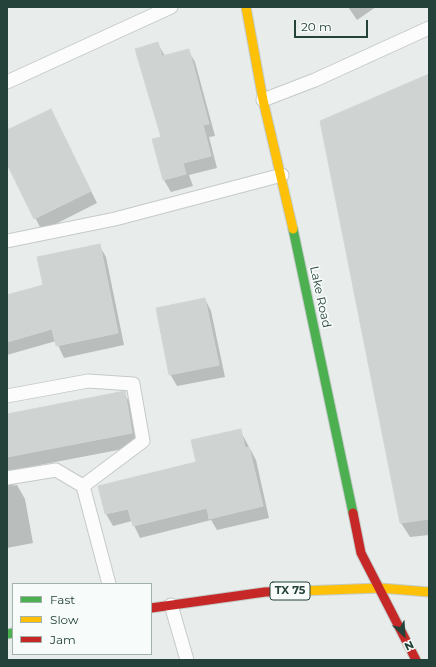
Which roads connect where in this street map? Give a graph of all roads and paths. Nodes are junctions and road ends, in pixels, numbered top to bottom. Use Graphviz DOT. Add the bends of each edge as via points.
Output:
graph roads {
  1 [pos="171,7"];
  2 [pos="246,7"];
  3 [pos="429,28"];
  4 [pos="7,82"];
  5 [pos="263,100"];
  6 [pos="282,175"];
  7 [pos="7,241"];
  8 [pos="7,396"];
  9 [pos="7,478"];
  10 [pos="83,486"];
  11 [pos="109,583"];
  12 [pos="380,588"];
  13 [pos="429,592"];
  14 [pos="171,605"];
  15 [pos="152,608"];
  16 [pos="187,660"];
  17 [pos="416,660"];
  1 -- 4 [label="lane"];
  2 -- 5 [label="street, Lake Road"];
  3 -- 5 [label="lane" via="315,80"];
  5 -- 6 [label="street, Lake Road"];
  6 -- 7 [label="lane" via="115,219"];
  6 -- 12 [label="street, Lake Road" via="361,553"];
  8 -- 10 [label="lane" via="88,381 133,384 143,441"];
  9 -- 10 [label="lane" via="56,470"];
  10 -- 11 [label="lane"];
  12 -- 13 [label="street, TX 75"];
  12 -- 14 [label="street, TX 75" via="265,592"];
  12 -- 17 [label="street, Lake Road"];
  14 -- 15 [label="street, TX 75"];
  14 -- 16 [label="lane"];
}
